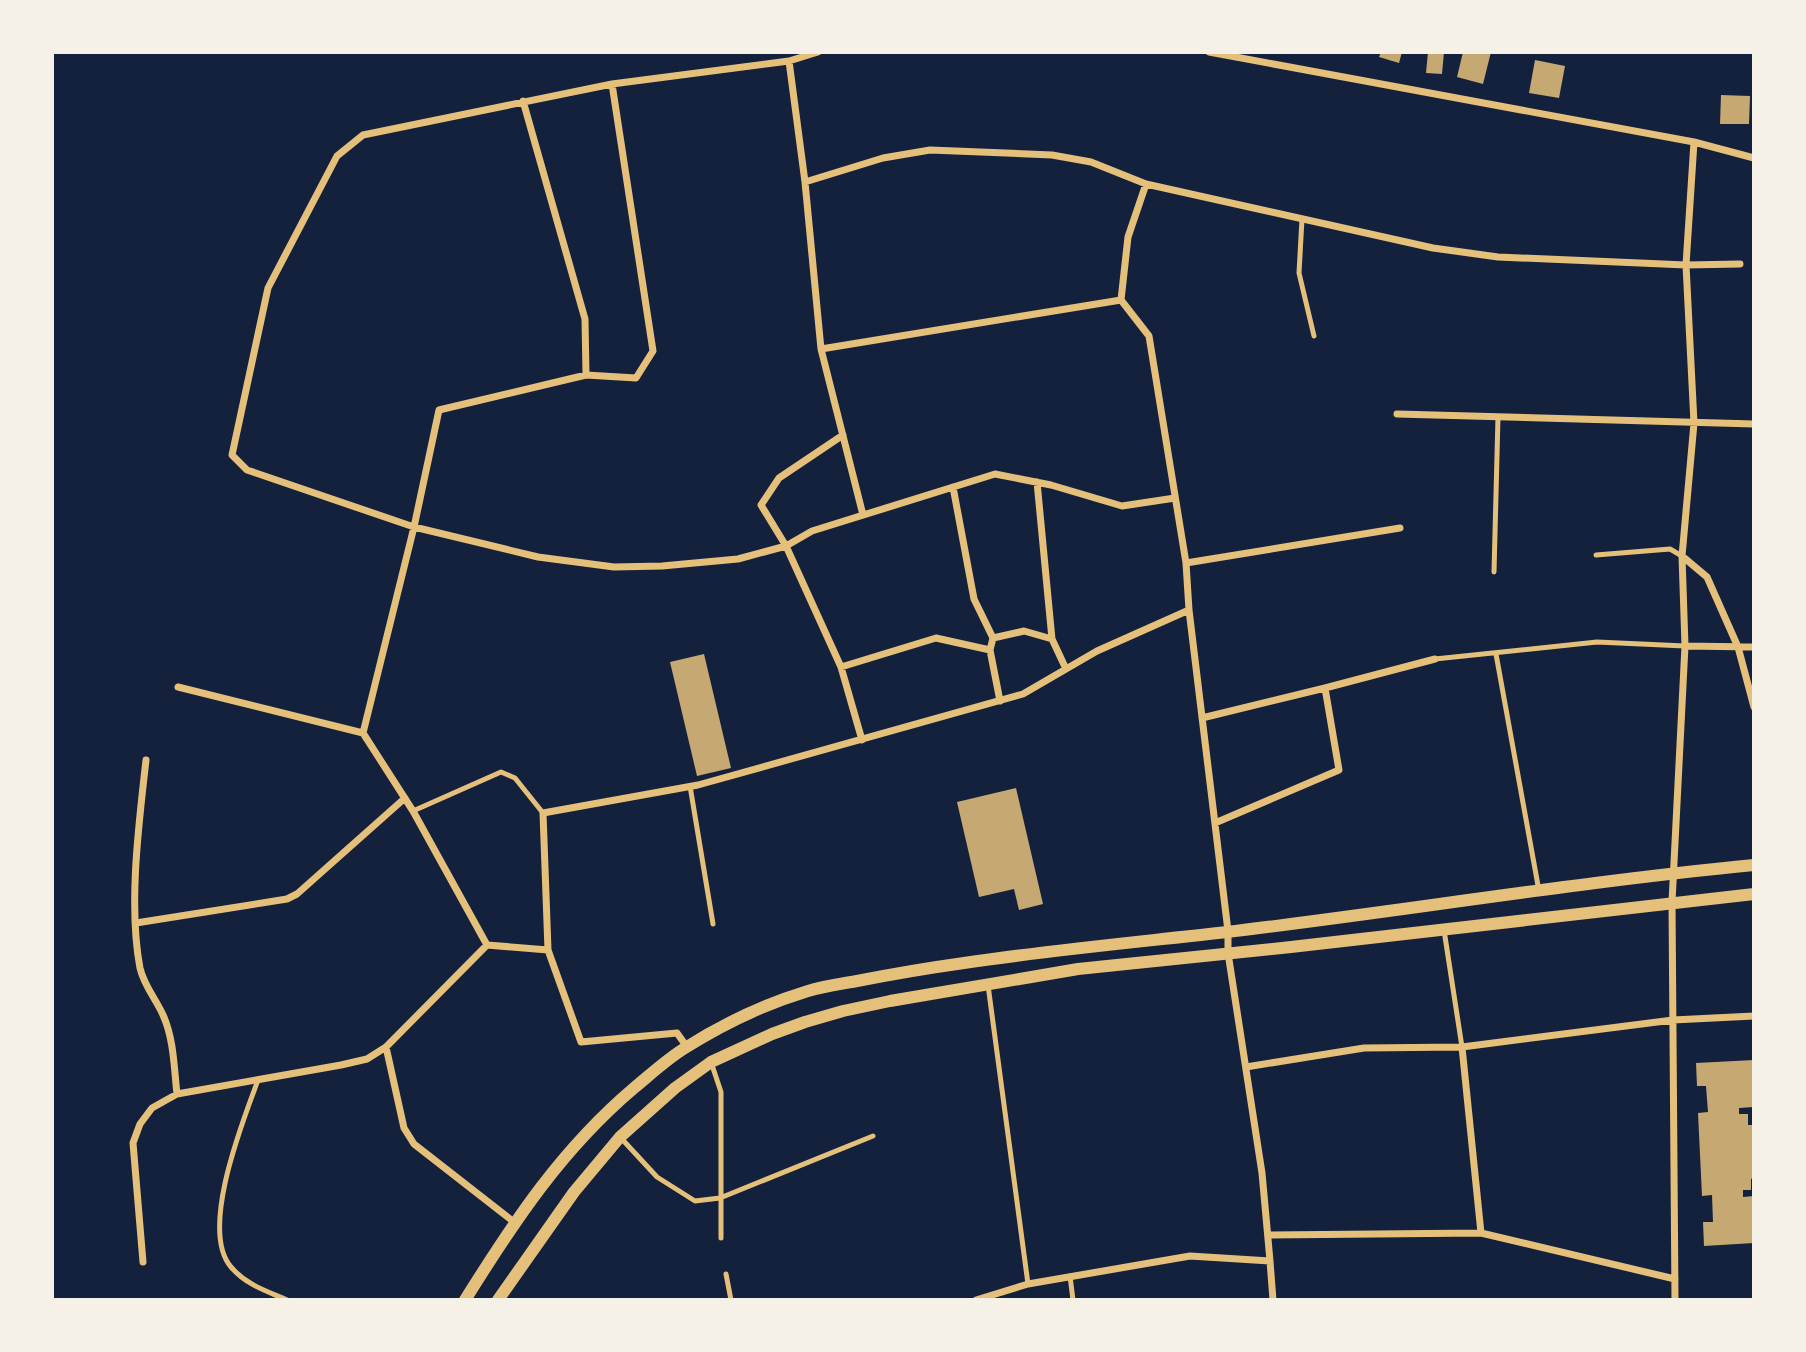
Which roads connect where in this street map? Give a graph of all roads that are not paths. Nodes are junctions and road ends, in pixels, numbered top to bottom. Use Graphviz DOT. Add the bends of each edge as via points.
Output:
graph roads {
  1 [pos="788,52"];
  2 [pos="818,52"];
  3 [pos="1209,52"];
  4 [pos="789,61"];
  5 [pos="612,84"];
  6 [pos="523,101"];
  7 [pos="1694,142"];
  8 [pos="1754,159"];
  9 [pos="805,182"];
  10 [pos="1146,184"];
  11 [pos="1302,219"];
  12 [pos="1740,264"];
  13 [pos="1686,265"];
  14 [pos="1121,299"];
  15 [pos="1314,336"];
  16 [pos="821,349"];
  17 [pos="586,375"];
  18 [pos="1397,414"];
  19 [pos="1498,417"];
  20 [pos="1693,423"];
  21 [pos="1754,424"];
  22 [pos="843,435"];
  23 [pos="1037,482"];
  24 [pos="953,487"];
  25 [pos="1175,498"];
  26 [pos="863,515"];
  27 [pos="414,527"];
  28 [pos="1400,528"];
  29 [pos="786,546"];
  30 [pos="1596,555"];
  31 [pos="1682,556"];
  32 [pos="1186,563"];
  33 [pos="1494,572"];
  34 [pos="1189,610"];
  35 [pos="993,638"];
  36 [pos="1052,639"];
  37 [pos="1685,646"];
  38 [pos="1738,647"];
  39 [pos="1754,647"];
  40 [pos="990,650"];
  41 [pos="1496,654"];
  42 [pos="1435,659"];
  43 [pos="841,667"];
  44 [pos="1066,669"];
  45 [pos="178,687"];
  46 [pos="1325,688"];
  47 [pos="1000,701"];
  48 [pos="1754,707"];
  49 [pos="1202,718"];
  50 [pos="363,733"];
  51 [pos="862,740"];
  52 [pos="146,760"];
  53 [pos="690,786"];
  54 [pos="405,798"];
  55 [pos="413,811"];
  56 [pos="543,813"];
  57 [pos="1215,823"];
  58 [pos="1754,866"];
  59 [pos="1673,873"];
  60 [pos="1539,891"];
  61 [pos="1754,894"];
  62 [pos="1672,902"];
  63 [pos="136,923"];
  64 [pos="713,924"];
  65 [pos="1444,929"];
  66 [pos="1228,931"];
  67 [pos="486,945"];
  68 [pos="548,950"];
  69 [pos="1228,953"];
  70 [pos="988,984"];
  71 [pos="1754,1016"];
  72 [pos="1673,1020"];
  73 [pos="386,1047"];
  74 [pos="687,1047"];
  75 [pos="1462,1047"];
  76 [pos="711,1062"];
  77 [pos="1246,1067"];
  78 [pos="258,1080"];
  79 [pos="177,1094"];
  80 [pos="873,1136"];
  81 [pos="620,1137"];
  82 [pos="720,1198"];
  83 [pos="514,1222"];
  84 [pos="1481,1233"];
  85 [pos="1268,1235"];
  86 [pos="721,1238"];
  87 [pos="144,1262"];
  88 [pos="1270,1262"];
  89 [pos="726,1274"];
  90 [pos="1070,1276"];
  91 [pos="1675,1279"];
  92 [pos="1028,1284"];
  93 [pos="287,1300"];
  94 [pos="465,1300"];
  95 [pos="498,1300"];
  96 [pos="731,1300"];
  97 [pos="976,1300"];
  98 [pos="1073,1300"];
  99 [pos="1273,1300"];
  100 [pos="1675,1300"];
  1 -- 4 [label="lane"];
  2 -- 4 [label="street"];
  3 -- 7 [label="street"];
  4 -- 5 [label="street"];
  4 -- 9 [label="street"];
  5 -- 6 [label="street"];
  5 -- 17 [label="street" via="653,351 636,378"];
  6 -- 17 [label="street" via="585,318"];
  6 -- 27 [label="street" via="363,135 337,156 268,288 232,455 247,471"];
  7 -- 8 [label="street"];
  7 -- 13 [label="street"];
  9 -- 10 [label="street" via="905,153 956,150 1073,158"];
  9 -- 16 [label="street"];
  10 -- 11 [label="street"];
  10 -- 14 [label="street" via="1128,237"];
  11 -- 13 [label="street" via="1498,257"];
  11 -- 15 [label="lane" via="1300,273"];
  12 -- 13 [label="street"];
  13 -- 20 [label="street"];
  14 -- 16 [label="street"];
  14 -- 25 [label="street" via="1149,336"];
  16 -- 22 [label="street"];
  17 -- 27 [label="street" via="439,410"];
  18 -- 19 [label="street"];
  19 -- 20 [label="street"];
  19 -- 33 [label="lane"];
  20 -- 21 [label="street"];
  20 -- 31 [label="street"];
  22 -- 26 [label="street"];
  22 -- 29 [label="street" via="779,478 761,505"];
  23 -- 24 [label="street" via="995,474"];
  23 -- 25 [label="street" via="1122,506"];
  23 -- 36 [label="street"];
  24 -- 26 [label="street"];
  24 -- 35 [label="street" via="974,599"];
  25 -- 32 [label="street"];
  26 -- 29 [label="street" via="813,531"];
  27 -- 29 [label="street" via="538,557 614,567 738,559"];
  27 -- 50 [label="street"];
  28 -- 32 [label="street"];
  29 -- 43 [label="street"];
  30 -- 31 [label="lane" via="1670,549"];
  31 -- 37 [label="street"];
  31 -- 38 [label="street" via="1707,577"];
  32 -- 34 [label="street"];
  34 -- 44 [label="street"];
  34 -- 49 [label="street"];
  35 -- 36 [label="street" via="1024,631"];
  35 -- 40 [label="street"];
  36 -- 44 [label="street"];
  37 -- 38 [label="street"];
  37 -- 41 [label="lane" via="1597,642"];
  37 -- 59 [label="street"];
  38 -- 39 [label="street"];
  38 -- 48 [label="street"];
  40 -- 43 [label="street" via="936,638"];
  40 -- 47 [label="street"];
  41 -- 42 [label="lane"];
  41 -- 60 [label="lane"];
  42 -- 46 [label="street"];
  43 -- 51 [label="street"];
  44 -- 47 [label="street" via="1023,694"];
  45 -- 50 [label="street"];
  46 -- 49 [label="street"];
  46 -- 57 [label="street" via="1339,770"];
  47 -- 51 [label="street"];
  49 -- 57 [label="street"];
  50 -- 54 [label="street"];
  51 -- 53 [label="street"];
  52 -- 63 [label="street"];
  53 -- 56 [label="street"];
  53 -- 64 [label="lane"];
  54 -- 55 [label="street"];
  54 -- 63 [label="street" via="287,899"];
  55 -- 56 [label="lane" via="501,772 515,778"];
  55 -- 67 [label="street"];
  56 -- 68 [label="street"];
  57 -- 66 [label="street"];
  58 -- 59 [label="street"];
  59 -- 60 [label="street"];
  59 -- 62 [label="street"];
  60 -- 66 [label="street"];
  61 -- 62 [label="street"];
  62 -- 65 [label="street"];
  62 -- 72 [label="street"];
  63 -- 79 [label="street" via="140,968 164,1016"];
  65 -- 69 [label="street"];
  65 -- 75 [label="lane"];
  66 -- 69 [label="street"];
  66 -- 74 [label="street" via="1042,952 812,989 768,1005"];
  67 -- 68 [label="street"];
  67 -- 73 [label="street"];
  68 -- 74 [label="street" via="581,1042 677,1033"];
  69 -- 70 [label="street"];
  69 -- 77 [label="street"];
  70 -- 76 [label="street" via="843,1011 772,1034"];
  70 -- 92 [label="lane"];
  71 -- 72 [label="street"];
  72 -- 75 [label="street"];
  72 -- 91 [label="street"];
  73 -- 78 [label="street" via="367,1059"];
  73 -- 83 [label="street" via="404,1128 414,1144"];
  74 -- 83 [label="street" via="579,1138"];
  75 -- 77 [label="street" via="1364,1048"];
  75 -- 84 [label="street"];
  76 -- 81 [label="street"];
  76 -- 82 [label="lane" via="721,1092"];
  77 -- 85 [label="street"];
  78 -- 79 [label="street"];
  78 -- 93 [label="lane" via="225,1184 220,1248 247,1283"];
  79 -- 87 [label="street" via="145,1115 133,1143"];
  80 -- 82 [label="lane"];
  81 -- 82 [label="lane" via="657,1177 695,1201"];
  81 -- 95 [label="street" via="574,1192"];
  82 -- 86 [label="lane"];
  83 -- 94 [label="street"];
  84 -- 85 [label="street"];
  84 -- 91 [label="street"];
  85 -- 88 [label="street"];
  88 -- 90 [label="street" via="1189,1256"];
  88 -- 99 [label="street"];
  89 -- 96 [label="lane"];
  90 -- 92 [label="street"];
  90 -- 98 [label="lane"];
  91 -- 100 [label="street"];
  92 -- 97 [label="street"];
}
